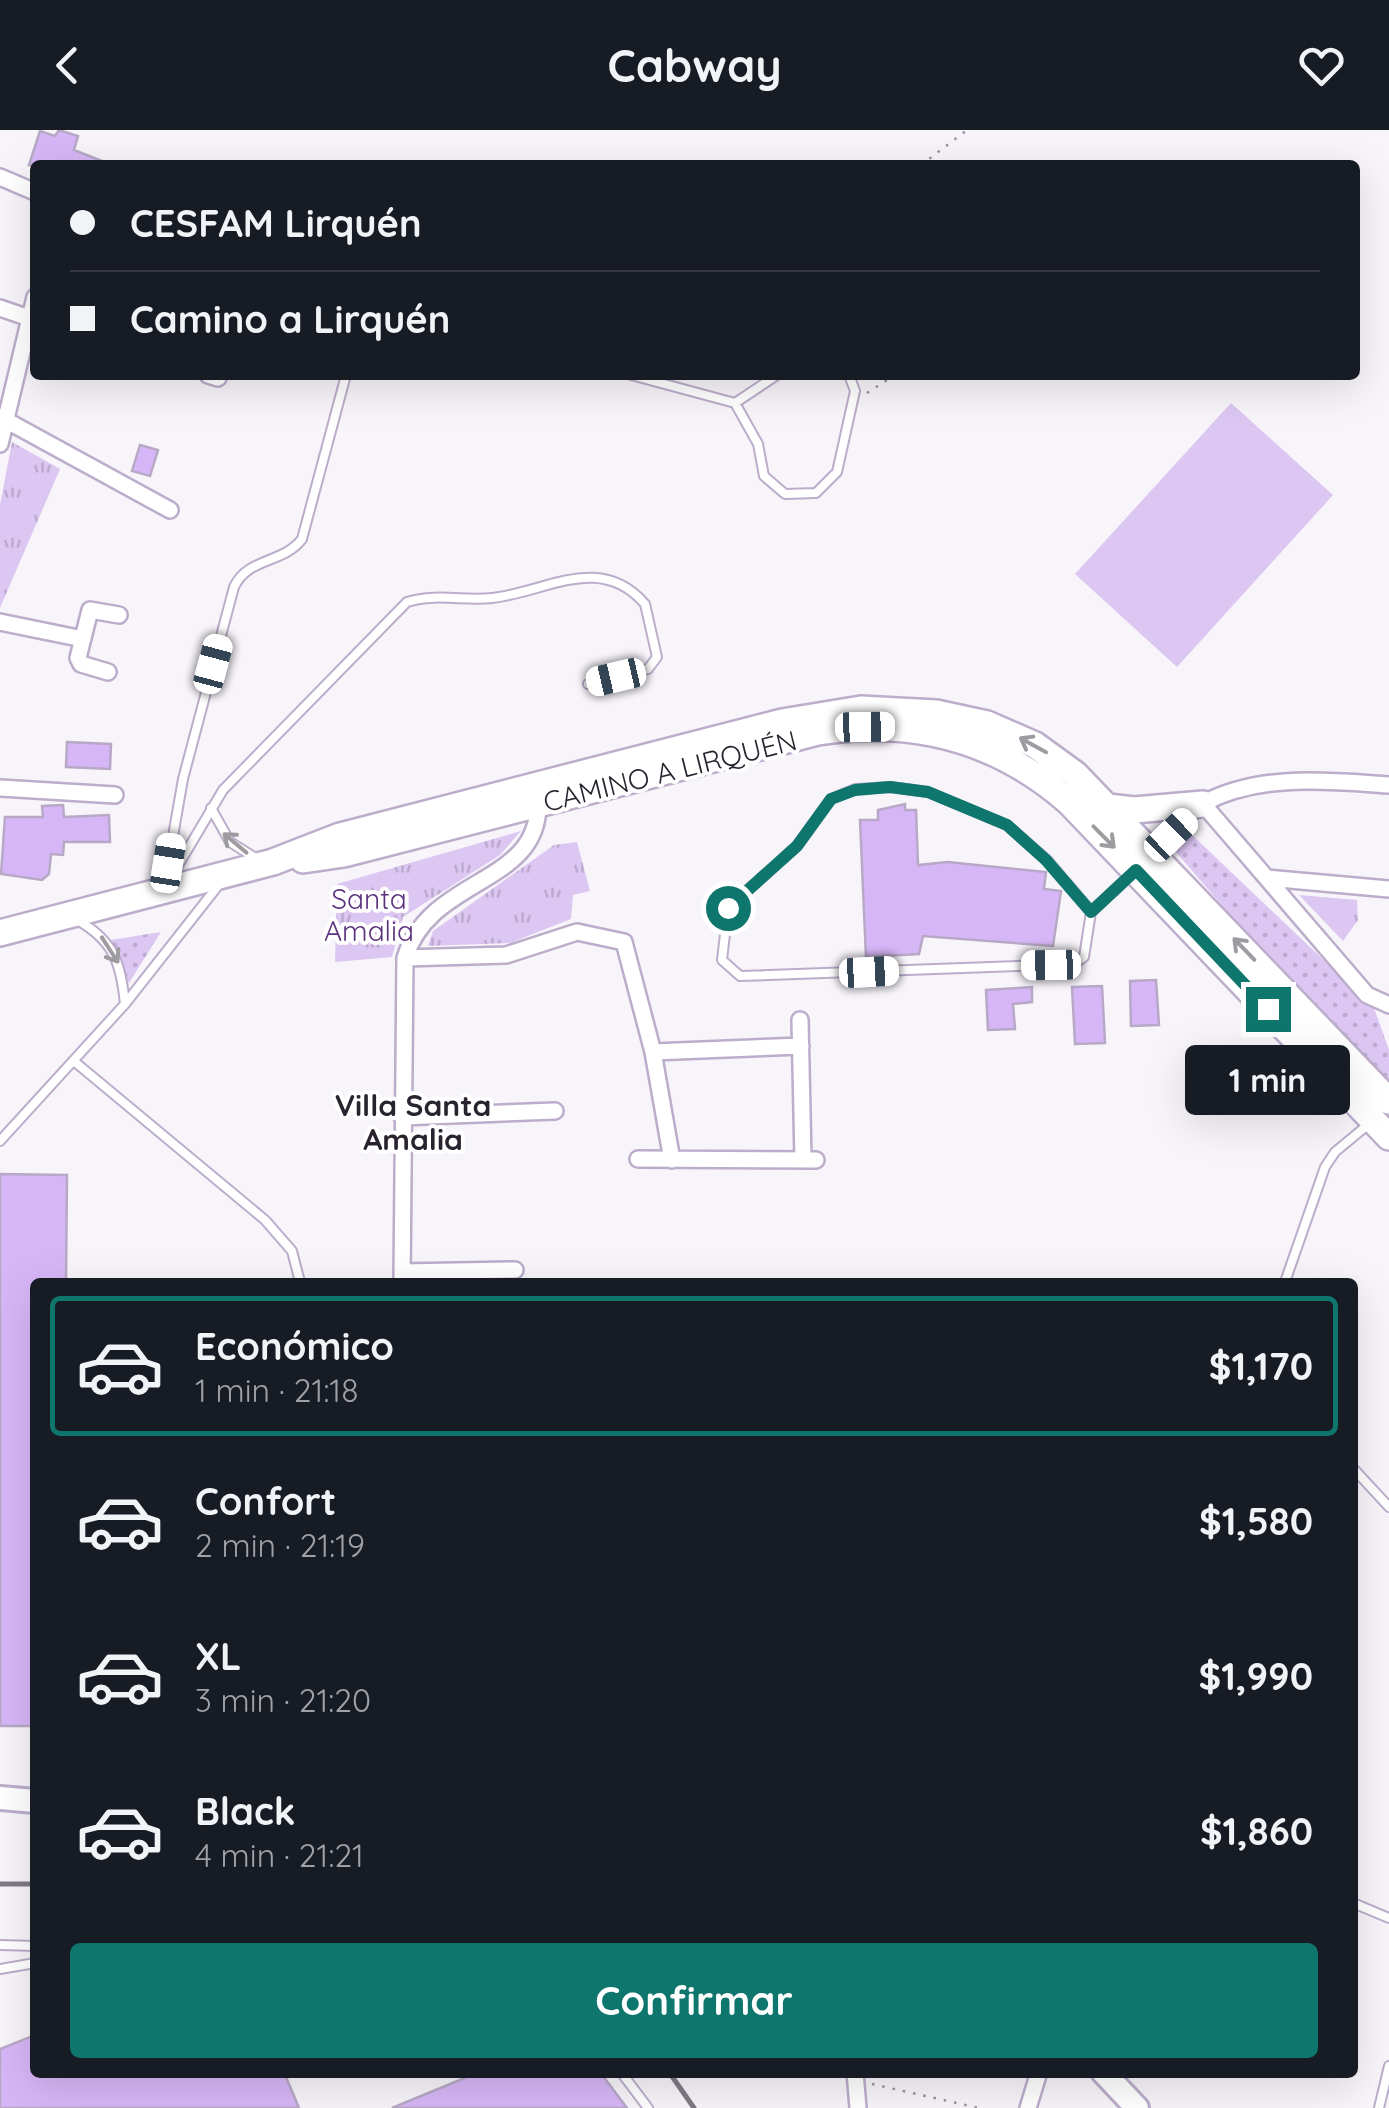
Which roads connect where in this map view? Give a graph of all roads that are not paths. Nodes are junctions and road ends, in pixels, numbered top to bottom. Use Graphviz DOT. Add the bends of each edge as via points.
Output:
graph roads {
  1 [pos="0,177"];
  2 [pos="30,190"];
  3 [pos="0,308"];
  4 [pos="30,318"];
  5 [pos="30,326"];
  6 [pos="345,380"];
  7 [pos="649,380"];
  8 [pos="769,380"];
  9 [pos="852,380"];
  10 [pos="735,402"];
  11 [pos="3,418"];
  12 [pos="0,444"];
  13 [pos="170,510"];
  14 [pos="119,615"];
  15 [pos="0,622"];
  16 [pos="82,639"];
  17 [pos="108,672"];
  18 [pos="588,684"];
  19 [pos="1389,785"];
  20 [pos="0,788"];
  21 [pos="115,795"];
  22 [pos="538,804"];
  23 [pos="1203,804"];
  24 [pos="1108,806"];
  25 [pos="210,808"];
  26 [pos="273,862"];
  27 [pos="1145,862"];
  28 [pos="228,874"];
  29 [pos="1267,878"];
  30 [pos="163,890"];
  31 [pos="1389,890"];
  32 [pos="1091,912"];
  33 [pos="66,916"];
  34 [pos="0,933"];
  35 [pos="405,958"];
  36 [pos="126,1004"];
  37 [pos="1389,1006"];
  38 [pos="800,1020"];
  39 [pos="800,1046"];
  40 [pos="653,1052"];
  41 [pos="74,1062"];
  42 [pos="555,1111"];
  43 [pos="402,1117"];
  44 [pos="1384,1120"];
  45 [pos="0,1141"];
  46 [pos="638,1159"];
  47 [pos="672,1160"];
  48 [pos="515,1270"];
  49 [pos="402,1277"];
  50 [pos="299,1278"];
  51 [pos="1286,1278"];
  52 [pos="1358,1473"];
  53 [pos="1389,1506"];
  54 [pos="0,1798"];
  55 [pos="30,1800"];
  56 [pos="1358,1905"];
  57 [pos="1389,1918"];
  58 [pos="0,1945"];
  59 [pos="30,1946"];
  60 [pos="30,1965"];
  61 [pos="0,1969"];
  62 [pos="1389,2066"];
  63 [pos="626,2078"];
  64 [pos="855,2078"];
  65 [pos="1037,2078"];
  66 [pos="1110,2078"];
  67 [pos="648,2108"];
  68 [pos="858,2108"];
  69 [pos="1028,2108"];
  70 [pos="1137,2108"];
  71 [pos="1379,2108"];
  1 -- 2 [label="street"];
  3 -- 4 [label="street"];
  5 -- 11 [label="street"];
  6 -- 30 [label="lane" via="302,540 250,567 234,587 182,780"];
  7 -- 10 [label="lane"];
  8 -- 10 [label="lane"];
  9 -- 10 [label="lane" via="855,391 837,472 816,493 786,494 764,476 758,444"];
  11 -- 12 [label="street"];
  11 -- 13 [label="street"];
  14 -- 16 [label="street" via="92,609"];
  15 -- 16 [label="street"];
  16 -- 17 [label="street" via="78,662"];
  18 -- 25 [label="lane" via="648,669 657,658 645,604 606,577 583,576 492,598 436,595 407,602"];
  19 -- 23 [label="street" via="1292,781"];
  20 -- 21 [label="street"];
  22 -- 26 [label="main road, CAMINO A LIRQUÉN" via="344,854"];
  22 -- 27 [label="main road, CAMINO A LIRQUÉN, one-way" via="818,732 916,729 970,741 1032,772"];
  22 -- 35 [label="street" via="526,848 429,914"];
  23 -- 24 [label="main road"];
  23 -- 27 [label="street"];
  23 -- 29 [label="street"];
  24 -- 26 [label="main road, CAMINO A LIRQUÉN, one-way" via="1056,758 999,729 936,712 861,709 782,722 340,836"];
  24 -- 27 [label="main road, CAMINO A LIRQUÉN"];
  26 -- 25 [label="lane, one-way" via="230,842"];
  25 -- 30 [label="lane"];
  26 -- 28 [label="main road, CAMINO A LIRQUÉN"];
  27 -- 32 [label="lane"];
  27 -- 44 [label="main road, CAMINO A LIRQUÉN"];
  28 -- 30 [label="main road, CAMINO A LIRQUÉN"];
  28 -- 36 [label="lane"];
  29 -- 31 [label="street"];
  29 -- 37 [label="street" via="1368,995"];
  30 -- 33 [label="main road, CAMINO A LIRQUÉN"];
  32 -- 32 [label="lane" via="1084,956 1074,964 740,976 722,960 728,908 797,846 831,799 855,790 928,792 988,815 1046,860"];
  33 -- 34 [label="main road, CAMINO A LIRQUÉN"];
  33 -- 36 [label="lane, one-way" via="91,928 117,954"];
  35 -- 40 [label="street" via="506,955 577,932 624,942"];
  35 -- 43 [label="street"];
  36 -- 41 [label="lane"];
  38 -- 39 [label="street"];
  39 -- 40 [label="street"];
  39 -- 47 [label="street" via="810,1160"];
  40 -- 47 [label="street"];
  41 -- 45 [label="lane"];
  41 -- 50 [label="lane" via="265,1220 292,1251"];
  42 -- 43 [label="street"];
  43 -- 49 [label="street"];
  44 -- 51 [label="lane" via="1335,1152 1325,1167"];
  46 -- 47 [label="street"];
  48 -- 49 [label="street"];
  52 -- 53 [label="lane"];
  54 -- 55 [label="street"];
  56 -- 57 [label="lane"];
  58 -- 59 [label="lane"];
  60 -- 61 [label="lane"];
  62 -- 71 [label="lane"];
  63 -- 67 [label="lane"];
  64 -- 68 [label="street"];
  65 -- 69 [label="street"];
  66 -- 70 [label="street"];
}
